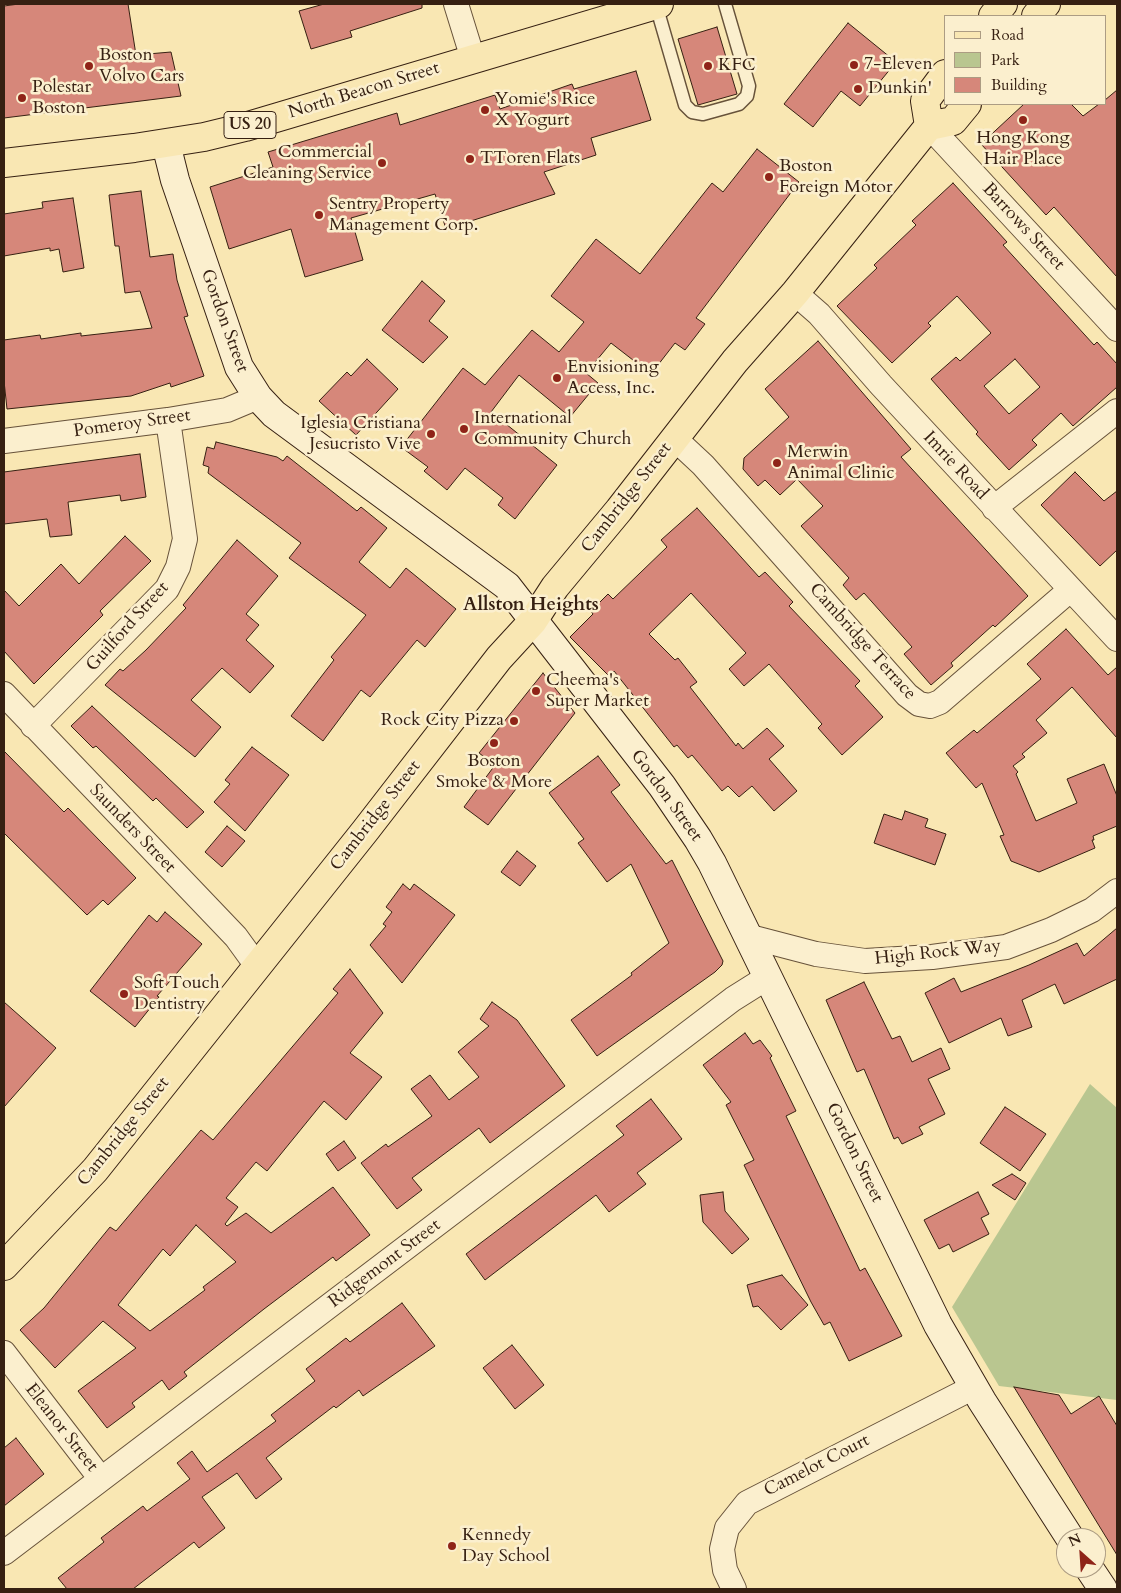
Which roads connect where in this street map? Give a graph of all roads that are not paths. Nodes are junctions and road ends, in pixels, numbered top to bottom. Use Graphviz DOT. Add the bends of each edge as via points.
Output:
graph roads {
  1 [pos="456,4"];
  2 [pos="725,4"];
  3 [pos="1003,4"];
  4 [pos="1046,4"];
  5 [pos="646,6"];
  6 [pos="994,15"];
  7 [pos="1037,15"];
  8 [pos="474,59"];
  9 [pos="944,75"];
  10 [pos="966,105"];
  11 [pos="929,126"];
  12 [pos="166,144"];
  13 [pos="4,163"];
  14 [pos="794,293"];
  15 [pos="1117,329"];
  16 [pos="258,397"];
  17 [pos="1117,411"];
  18 [pos="168,420"];
  19 [pos="674,438"];
  20 [pos="4,440"];
  21 [pos="994,508"];
  22 [pos="1070,590"];
  23 [pos="533,621"];
  24 [pos="1117,639"];
  25 [pos="4,694"];
  26 [pos="34,726"];
  27 [pos="1117,891"];
  28 [pos="747,936"];
  29 [pos="257,966"];
  30 [pos="768,977"];
  31 [pos="4,1266"];
  32 [pos="4,1353"];
  33 [pos="974,1387"];
  34 [pos="101,1479"];
  35 [pos="1064,1528"];
  36 [pos="4,1553"];
  37 [pos="1095,1578"];
  38 [pos="734,1589"];
  39 [pos="1102,1589"];
  1 -- 8 [label="street"];
  2 -- 5 [label="lane" via="749,86 747,96 739,104 703,114 692,112 685,105"];
  3 -- 6 [label="main road"];
  4 -- 7 [label="main road"];
  5 -- 8 [label="main road, North Beacon Street / US 20"];
  8 -- 12 [label="main road, North Beacon Street / US 20" via="245,126"];
  9 -- 11 [label="main road" via="925,101"];
  10 -- 11 [label="main road" via="953,121"];
  11 -- 14 [label="main road, Cambridge Street"];
  11 -- 15 [label="street, Barrows Street"];
  12 -- 13 [label="main road, North Beacon Street / US 20"];
  12 -- 16 [label="street, Gordon Street" via="175,180 239,367"];
  14 -- 19 [label="main road, Cambridge Street"];
  14 -- 21 [label="street, Imrie Road" via="819,314"];
  16 -- 18 [label="street, Pomeroy Street" via="228,410"];
  16 -- 23 [label="street, Gordon Street" via="274,414 507,586"];
  17 -- 21 [label="street"];
  18 -- 20 [label="street, Pomeroy Street"];
  18 -- 26 [label="street, Guilford Street" via="185,539 178,567 167,588"];
  19 -- 22 [label="street, Cambridge Terrace" via="703,465 918,704 930,706 940,702"];
  19 -- 23 [label="main road, Cambridge Street" via="555,588"];
  21 -- 22 [label="street, Imrie Road"];
  22 -- 24 [label="street, Imrie Road"];
  23 -- 28 [label="street, Gordon Street" via="662,786 712,863"];
  23 -- 29 [label="main road, Cambridge Street" via="499,658"];
  25 -- 26 [label="street, Saunders Street"];
  26 -- 29 [label="street, Saunders Street" via="236,937"];
  27 -- 28 [label="street, High Rock Way" via="1092,910 1006,947 932,957 865,961 816,954"];
  28 -- 30 [label="street, Gordon Street"];
  29 -- 31 [label="main road, Cambridge Street" via="95,1170"];
  30 -- 33 [label="street, Gordon Street" via="938,1325"];
  30 -- 34 [label="street, Ridgemont Street" via="733,999"];
  32 -- 34 [label="street, Eleanor Street"];
  33 -- 35 [label="street, Gordon Street"];
  33 -- 38 [label="street, Camelot Court" via="747,1503 727,1528 722,1549 725,1570"];
  34 -- 36 [label="street, Ridgemont Street"];
  37 -- 39 [label="street"];
}
